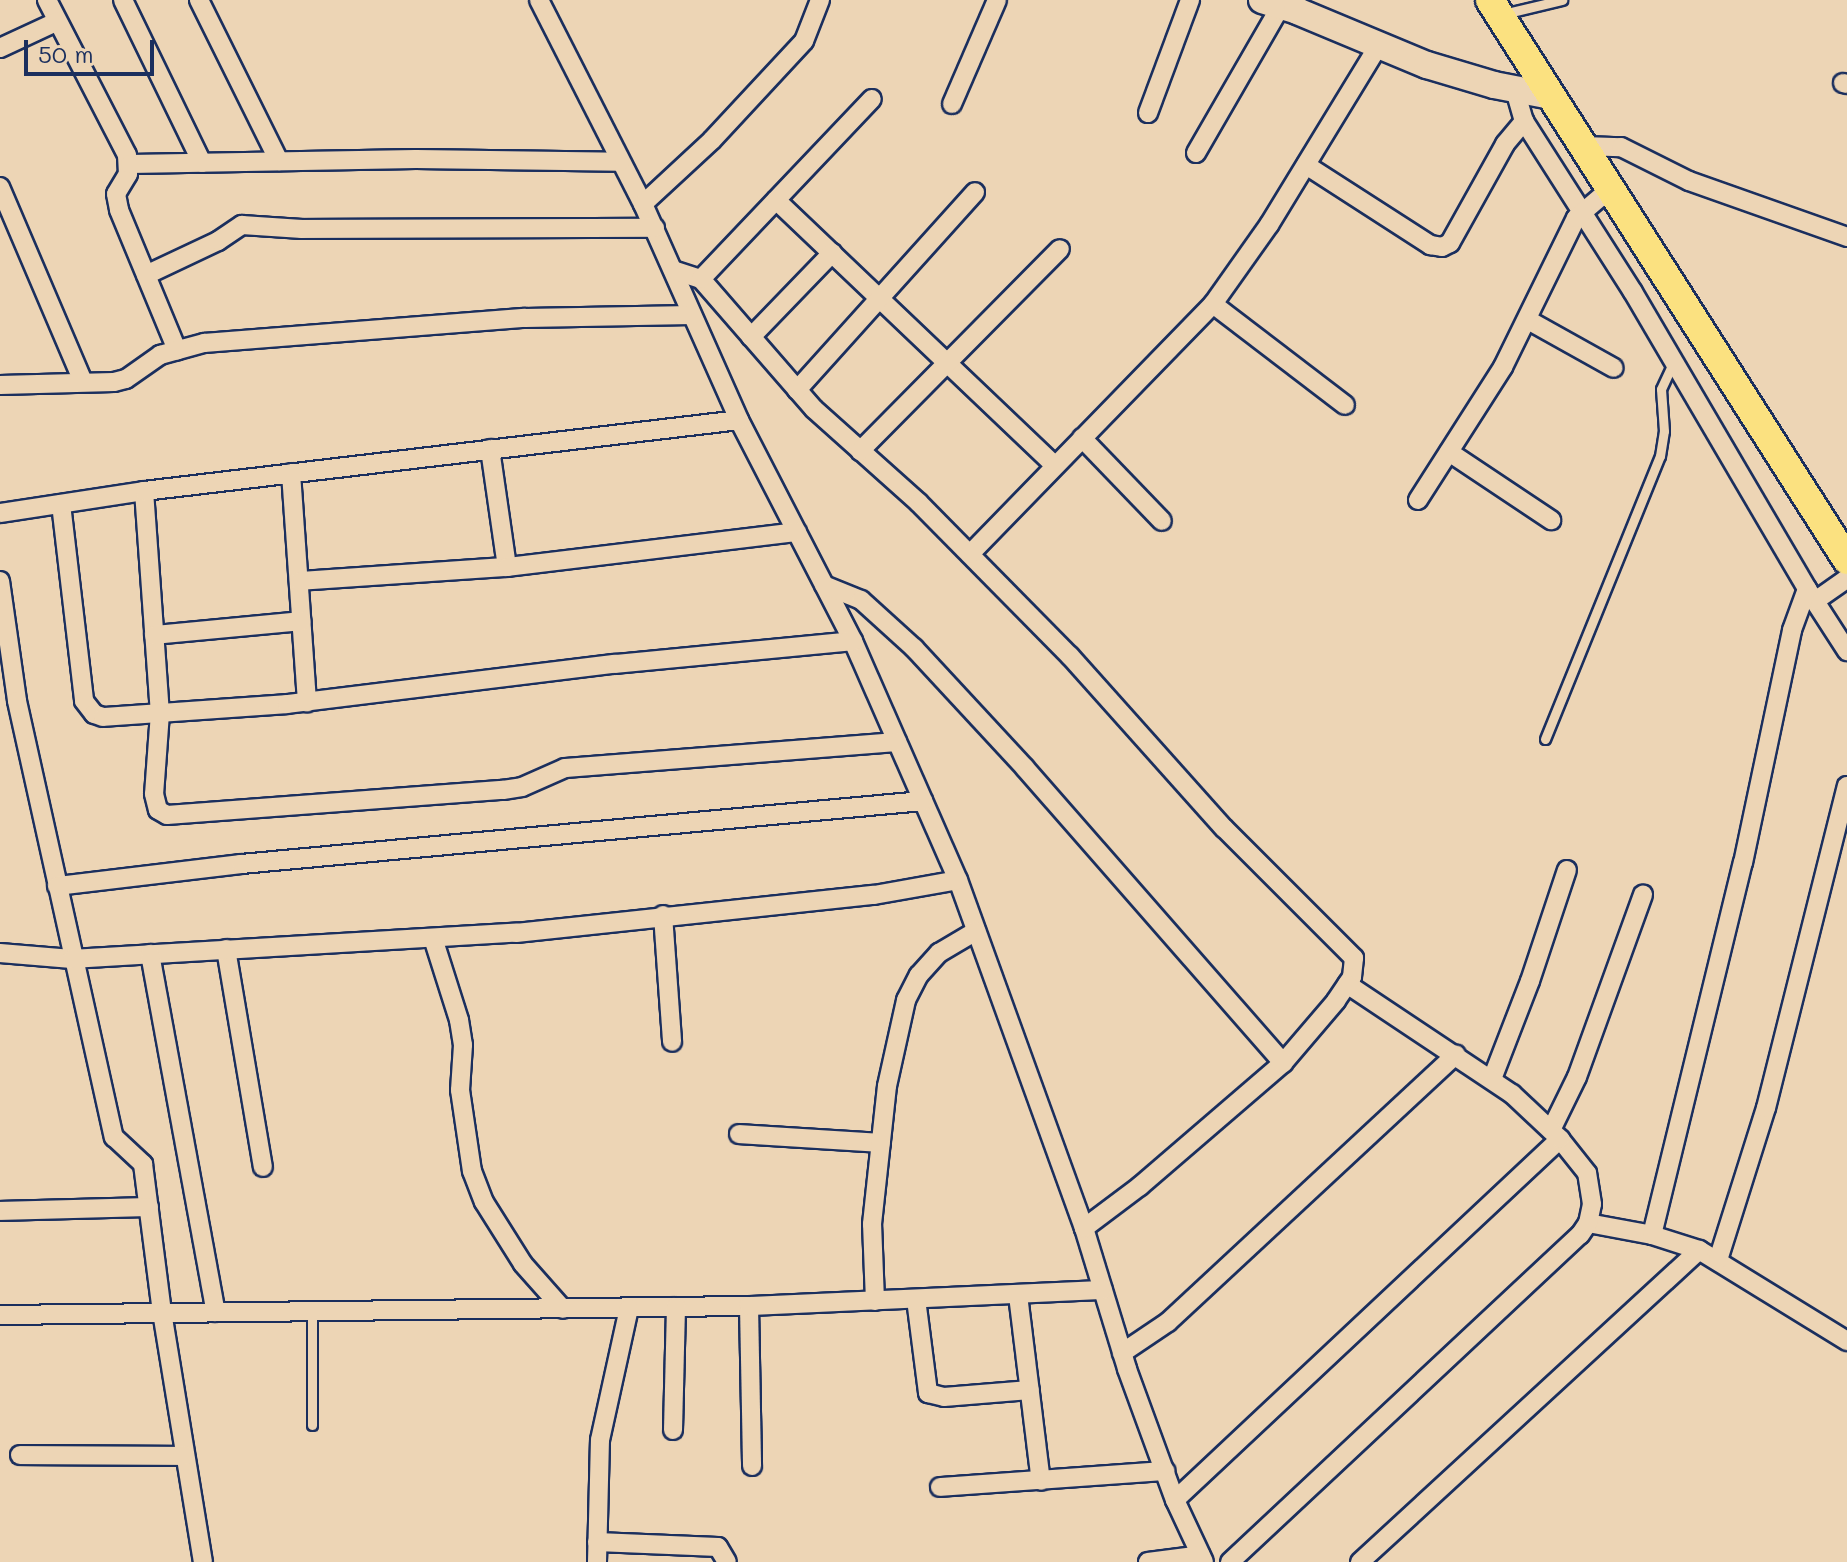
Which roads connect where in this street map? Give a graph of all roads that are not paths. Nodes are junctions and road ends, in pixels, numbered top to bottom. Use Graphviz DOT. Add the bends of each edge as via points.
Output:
graph roads {
  1 [pos="47,0"];
  2 [pos="123,0"];
  3 [pos="199,0"];
  4 [pos="539,0"];
  5 [pos="820,0"];
  6 [pos="997,0"];
  7 [pos="1190,0"];
  8 [pos="1562,0"];
  9 [pos="1287,4"];
  10 [pos="1495,7"];
  11 [pos="56,22"];
  12 [pos="1379,45"];
  13 [pos="0,48"];
  14 [pos="1515,90"];
  15 [pos="1551,96"];
  16 [pos="872,99"];
  17 [pos="952,104"];
  18 [pos="1148,113"];
  19 [pos="1524,121"];
  20 [pos="1583,146"];
  21 [pos="1196,153"];
  22 [pos="279,161"];
  23 [pos="620,162"];
  24 [pos="202,163"];
  25 [pos="130,164"];
  26 [pos="1306,165"];
  27 [pos="0,187"];
  28 [pos="1610,189"];
  29 [pos="975,192"];
  30 [pos="776,200"];
  31 [pos="643,204"];
  32 [pos="1582,212"];
  33 [pos="655,228"];
  34 [pos="1847,237"];
  35 [pos="1060,249"];
  36 [pos="832,253"];
  37 [pos="673,270"];
  38 [pos="1664,273"];
  39 [pos="146,275"];
  40 [pos="701,279"];
  41 [pos="1633,292"];
  42 [pos="880,299"];
  43 [pos="1213,304"];
  44 [pos="692,315"];
  45 [pos="1528,320"];
  46 [pos="751,337"];
  47 [pos="177,350"];
  48 [pos="1674,361"];
  49 [pos="948,364"];
  50 [pos="1614,368"];
  51 [pos="83,382"];
  52 [pos="0,385"];
  53 [pos="797,390"];
  54 [pos="1345,405"];
  55 [pos="739,420"];
  56 [pos="1082,438"];
  57 [pos="490,449"];
  58 [pos="860,451"];
  59 [pos="1449,452"];
  60 [pos="1055,466"];
  61 [pos="291,473"];
  62 [pos="144,491"];
  63 [pos="1418,500"];
  64 [pos="61,504"];
  65 [pos="0,513"];
  66 [pos="1551,520"];
  67 [pos="1162,521"];
  68 [pos="797,532"];
  69 [pos="970,554"];
  70 [pos="1847,560"];
  71 [pos="507,567"];
  72 [pos="1847,579"];
  73 [pos="0,581"];
  74 [pos="299,581"];
  75 [pos="824,585"];
  76 [pos="1811,595"];
  77 [pos="301,621"];
  78 [pos="154,635"];
  79 [pos="853,641"];
  80 [pos="1847,651"];
  81 [pos="307,702"];
  82 [pos="160,713"];
  83 [pos="1545,739"];
  84 [pos="897,742"];
  85 [pos="1847,786"];
  86 [pos="923,801"];
  87 [pos="1567,870"];
  88 [pos="958,880"];
  89 [pos="57,886"];
  90 [pos="1643,895"];
  91 [pos="663,915"];
  92 [pos="976,931"];
  93 [pos="433,938"];
  94 [pos="226,949"];
  95 [pos="0,953"];
  96 [pos="150,954"];
  97 [pos="72,959"];
  98 [pos="1347,984"];
  99 [pos="672,1042"];
  100 [pos="1456,1054"];
  101 [pos="1283,1063"];
  102 [pos="1492,1079"];
  103 [pos="739,1134"];
  104 [pos="1555,1134"];
  105 [pos="881,1143"];
  106 [pos="263,1167"];
  107 [pos="149,1207"];
  108 [pos="0,1211"];
  109 [pos="1588,1223"];
  110 [pos="1084,1228"];
  111 [pos="1652,1235"];
  112 [pos="1699,1250"];
  113 [pos="1718,1260"];
  114 [pos="1103,1290"];
  115 [pos="1018,1295"];
  116 [pos="916,1299"];
  117 [pos="875,1301"];
  118 [pos="749,1306"];
  119 [pos="676,1307"];
  120 [pos="629,1308"];
  121 [pos="563,1309"];
  122 [pos="162,1312"];
  123 [pos="216,1312"];
  124 [pos="312,1312"];
  125 [pos="0,1315"];
  126 [pos="1847,1341"];
  127 [pos="1122,1353"];
  128 [pos="1030,1390"];
  129 [pos="312,1425"];
  130 [pos="673,1430"];
  131 [pos="20,1455"];
  132 [pos="185,1456"];
  133 [pos="752,1466"];
  134 [pos="1165,1471"];
  135 [pos="1041,1481"];
  136 [pos="940,1487"];
  137 [pos="1175,1500"];
  138 [pos="597,1542"];
  139 [pos="1202,1558"];
  140 [pos="203,1562"];
  141 [pos="597,1562"];
  142 [pos="727,1562"];
  143 [pos="1148,1562"];
  144 [pos="1230,1562"];
  145 [pos="1360,1562"];
  1 -- 11 [label="street"];
  2 -- 24 [label="street"];
  3 -- 22 [label="street"];
  4 -- 23 [label="street"];
  5 -- 31 [label="street" via="814,24 796,50"];
  6 -- 17 [label="street"];
  7 -- 18 [label="street"];
  8 -- 10 [label="lane"];
  9 -- 12 [label="street"];
  9 -- 21 [label="street"];
  10 -- 15 [label="main road"];
  11 -- 13 [label="street"];
  11 -- 25 [label="street"];
  12 -- 14 [label="street"];
  12 -- 26 [label="street"];
  14 -- 15 [label="street"];
  14 -- 19 [label="street"];
  15 -- 20 [label="main road"];
  16 -- 30 [label="street"];
  19 -- 26 [label="street" via="1505,144 1450,243 1442,247 1430,245"];
  19 -- 32 [label="street"];
  20 -- 28 [label="main road"];
  20 -- 34 [label="street" via="1621,147 1689,181"];
  22 -- 23 [label="street"];
  22 -- 24 [label="street"];
  23 -- 31 [label="street"];
  24 -- 25 [label="street"];
  25 -- 39 [label="street" via="116,194"];
  26 -- 43 [label="street"];
  27 -- 51 [label="street"];
  28 -- 32 [label="street"];
  28 -- 38 [label="main road"];
  29 -- 42 [label="street"];
  30 -- 36 [label="street"];
  30 -- 40 [label="street"];
  31 -- 33 [label="street"];
  32 -- 41 [label="street"];
  32 -- 45 [label="street" via="1565,236"];
  33 -- 37 [label="street"];
  33 -- 39 [label="street" via="242,225"];
  35 -- 49 [label="street"];
  36 -- 42 [label="street"];
  36 -- 46 [label="street"];
  37 -- 40 [label="street"];
  37 -- 44 [label="street"];
  38 -- 41 [label="street"];
  38 -- 70 [label="main road"];
  39 -- 47 [label="street"];
  40 -- 46 [label="street"];
  41 -- 48 [label="street"];
  42 -- 49 [label="street"];
  42 -- 53 [label="street"];
  43 -- 54 [label="street"];
  43 -- 56 [label="street"];
  44 -- 47 [label="street" via="525,318 241,339"];
  44 -- 55 [label="street"];
  45 -- 50 [label="street"];
  45 -- 59 [label="street"];
  46 -- 53 [label="street"];
  47 -- 51 [label="street" via="160,355 126,379"];
  48 -- 76 [label="street"];
  48 -- 83 [label="lane" via="1661,389 1660,456"];
  49 -- 58 [label="street"];
  49 -- 60 [label="street"];
  51 -- 52 [label="street"];
  53 -- 58 [label="street"];
  55 -- 57 [label="street"];
  55 -- 68 [label="street"];
  56 -- 60 [label="street"];
  56 -- 67 [label="street"];
  57 -- 61 [label="street"];
  57 -- 71 [label="street"];
  58 -- 69 [label="street"];
  59 -- 63 [label="street"];
  59 -- 66 [label="street"];
  60 -- 69 [label="street"];
  61 -- 62 [label="street"];
  61 -- 74 [label="street"];
  62 -- 64 [label="street"];
  62 -- 78 [label="street"];
  64 -- 65 [label="street"];
  64 -- 82 [label="street" via="87,709 103,717"];
  68 -- 71 [label="street"];
  68 -- 75 [label="street"];
  69 -- 98 [label="street" via="1224,828 1348,951 1356,968"];
  71 -- 74 [label="street"];
  72 -- 76 [label="street"];
  73 -- 89 [label="street" via="17,701"];
  74 -- 77 [label="street"];
  75 -- 79 [label="street"];
  75 -- 101 [label="street" via="861,600 914,648"];
  76 -- 80 [label="street"];
  76 -- 111 [label="street" via="1792,630 1743,863"];
  77 -- 78 [label="street"];
  77 -- 81 [label="street"];
  78 -- 82 [label="street"];
  79 -- 81 [label="street"];
  79 -- 84 [label="street"];
  81 -- 82 [label="street"];
  82 -- 84 [label="street" via="154,794 158,810 167,815 503,790 565,768"];
  84 -- 86 [label="street"];
  85 -- 113 [label="street" via="1766,1108"];
  86 -- 88 [label="street"];
  86 -- 89 [label="street"];
  87 -- 102 [label="street"];
  88 -- 91 [label="street" via="874,895"];
  88 -- 92 [label="street"];
  89 -- 97 [label="street"];
  90 -- 104 [label="street"];
  91 -- 93 [label="street"];
  91 -- 99 [label="street"];
  92 -- 105 [label="street" via="939,953 906,1000"];
  92 -- 110 [label="street"];
  93 -- 94 [label="street"];
  93 -- 121 [label="street" via="459,1020 461,1102 472,1171 484,1202 523,1264"];
  94 -- 96 [label="street"];
  94 -- 106 [label="street"];
  95 -- 97 [label="street"];
  96 -- 97 [label="street"];
  96 -- 123 [label="street"];
  97 -- 107 [label="street" via="114,1137 143,1164"];
  98 -- 100 [label="street"];
  98 -- 101 [label="street"];
  100 -- 102 [label="street"];
  100 -- 127 [label="street" via="1168,1322"];
  101 -- 110 [label="street"];
  102 -- 104 [label="street"];
  103 -- 105 [label="street"];
  104 -- 109 [label="street" via="1587,1173 1592,1204"];
  104 -- 137 [label="street"];
  105 -- 117 [label="street" via="872,1224"];
  107 -- 108 [label="street"];
  107 -- 122 [label="street"];
  109 -- 111 [label="street"];
  109 -- 144 [label="street"];
  110 -- 114 [label="street"];
  111 -- 112 [label="street"];
  112 -- 113 [label="street"];
  112 -- 145 [label="street"];
  113 -- 126 [label="street"];
  114 -- 115 [label="street"];
  114 -- 127 [label="street"];
  115 -- 116 [label="street"];
  115 -- 128 [label="street"];
  116 -- 117 [label="street"];
  116 -- 128 [label="street" via="928,1393 944,1397"];
  117 -- 118 [label="street"];
  118 -- 119 [label="street"];
  118 -- 133 [label="street"];
  119 -- 120 [label="street"];
  119 -- 130 [label="street"];
  120 -- 121 [label="street"];
  120 -- 138 [label="street" via="600,1440"];
  121 -- 124 [label="street"];
  122 -- 123 [label="street"];
  122 -- 125 [label="street"];
  122 -- 132 [label="street"];
  123 -- 124 [label="street"];
  124 -- 129 [label="lane"];
  127 -- 134 [label="street"];
  128 -- 135 [label="street"];
  131 -- 132 [label="street"];
  132 -- 140 [label="street"];
  134 -- 135 [label="street"];
  134 -- 137 [label="street"];
  135 -- 136 [label="street"];
  137 -- 139 [label="street"];
  138 -- 141 [label="street"];
  138 -- 142 [label="street" via="718,1547"];
  139 -- 143 [label="street"];
}
